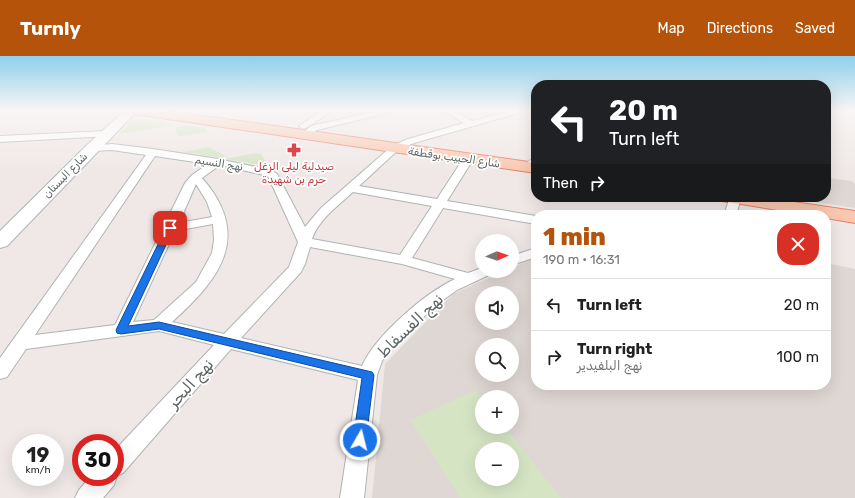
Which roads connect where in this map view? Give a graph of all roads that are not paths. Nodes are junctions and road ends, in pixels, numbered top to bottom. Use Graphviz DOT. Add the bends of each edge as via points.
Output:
graph roads {
  1 [pos="110,131"];
  2 [pos="269,131"];
  3 [pos="304,131"];
  4 [pos="308,131"];
  5 [pos="447,131"];
  6 [pos="106,134"];
  7 [pos="298,135"];
  8 [pos="0,140"];
  9 [pos="92,148"];
  10 [pos="395,148"];
  11 [pos="153,152"];
  12 [pos="469,158"];
  13 [pos="218,162"];
  14 [pos="531,165"];
  15 [pos="196,177"];
  16 [pos="350,188"];
  17 [pos="758,202"];
  18 [pos="441,204"];
  19 [pos="810,210"];
  20 [pos="291,211"];
  21 [pos="325,211"];
  22 [pos="831,213"];
  23 [pos="855,217"];
  24 [pos="219,219"];
  25 [pos="531,219"];
  26 [pos="170,228"];
  27 [pos="0,242"];
  28 [pos="305,242"];
  29 [pos="531,254"];
  30 [pos="519,258"];
  31 [pos="404,260"];
  32 [pos="475,273"];
  33 [pos="475,276"];
  34 [pos="159,325"];
  35 [pos="121,330"];
  36 [pos="228,341"];
  37 [pos="20,343"];
  38 [pos="0,372"];
  39 [pos="368,375"];
  40 [pos="124,456"];
  41 [pos="352,498"];
  1 -- 6 [label="main road, شارع البستان"];
  2 -- 7 [label="main road, شارع الحبيب بوقطفة"];
  3 -- 7 [label="street"];
  4 -- 7 [label="street"];
  5 -- 10 [label="street, نهج البحر"];
  6 -- 8 [label="street"];
  6 -- 9 [label="main road, شارع البستان"];
  7 -- 10 [label="main road, شارع الحبيب بوقطفة"];
  9 -- 11 [label="street, نهج النسيم" via="112,147"];
  9 -- 27 [label="main road, شارع البستان"];
  10 -- 12 [label="main road, شارع الحبيب بوقطفة"];
  10 -- 16 [label="street, نهج البحر"];
  11 -- 13 [label="street, نهج النسيم"];
  11 -- 37 [label="street"];
  12 -- 14 [label="main road, شارع الحبيب بوقطفة"];
  12 -- 18 [label="street"];
  13 -- 15 [label="street"];
  13 -- 20 [label="street, نهج النسيم" via="260,169 272,174"];
  15 -- 24 [label="street" via="206,188"];
  15 -- 26 [label="street"];
  16 -- 18 [label="street"];
  16 -- 21 [label="street, نهج البحر"];
  17 -- 19 [label="main road"];
  18 -- 25 [label="street"];
  18 -- 31 [label="street"];
  20 -- 21 [label="street" via="306,216"];
  20 -- 28 [label="street, نهج النسيم"];
  21 -- 28 [label="street, نهج البحر" via="309,230"];
  22 -- 23 [label="main road"];
  24 -- 26 [label="street"];
  24 -- 34 [label="street" via="220,252 201,285"];
  26 -- 35 [label="street"];
  28 -- 31 [label="street"];
  28 -- 36 [label="street, نهج البحر" via="296,269"];
  29 -- 30 [label="street"];
  31 -- 32 [label="street"];
  33 -- 39 [label="street, نهج الفسفاط" via="446,290 399,331 376,357"];
  34 -- 35 [label="street"];
  34 -- 36 [label="street"];
  35 -- 37 [label="street"];
  36 -- 39 [label="street"];
  36 -- 40 [label="street, نهج البحر"];
  37 -- 38 [label="street"];
  39 -- 41 [label="street, نهج الفسفاط"];
}
